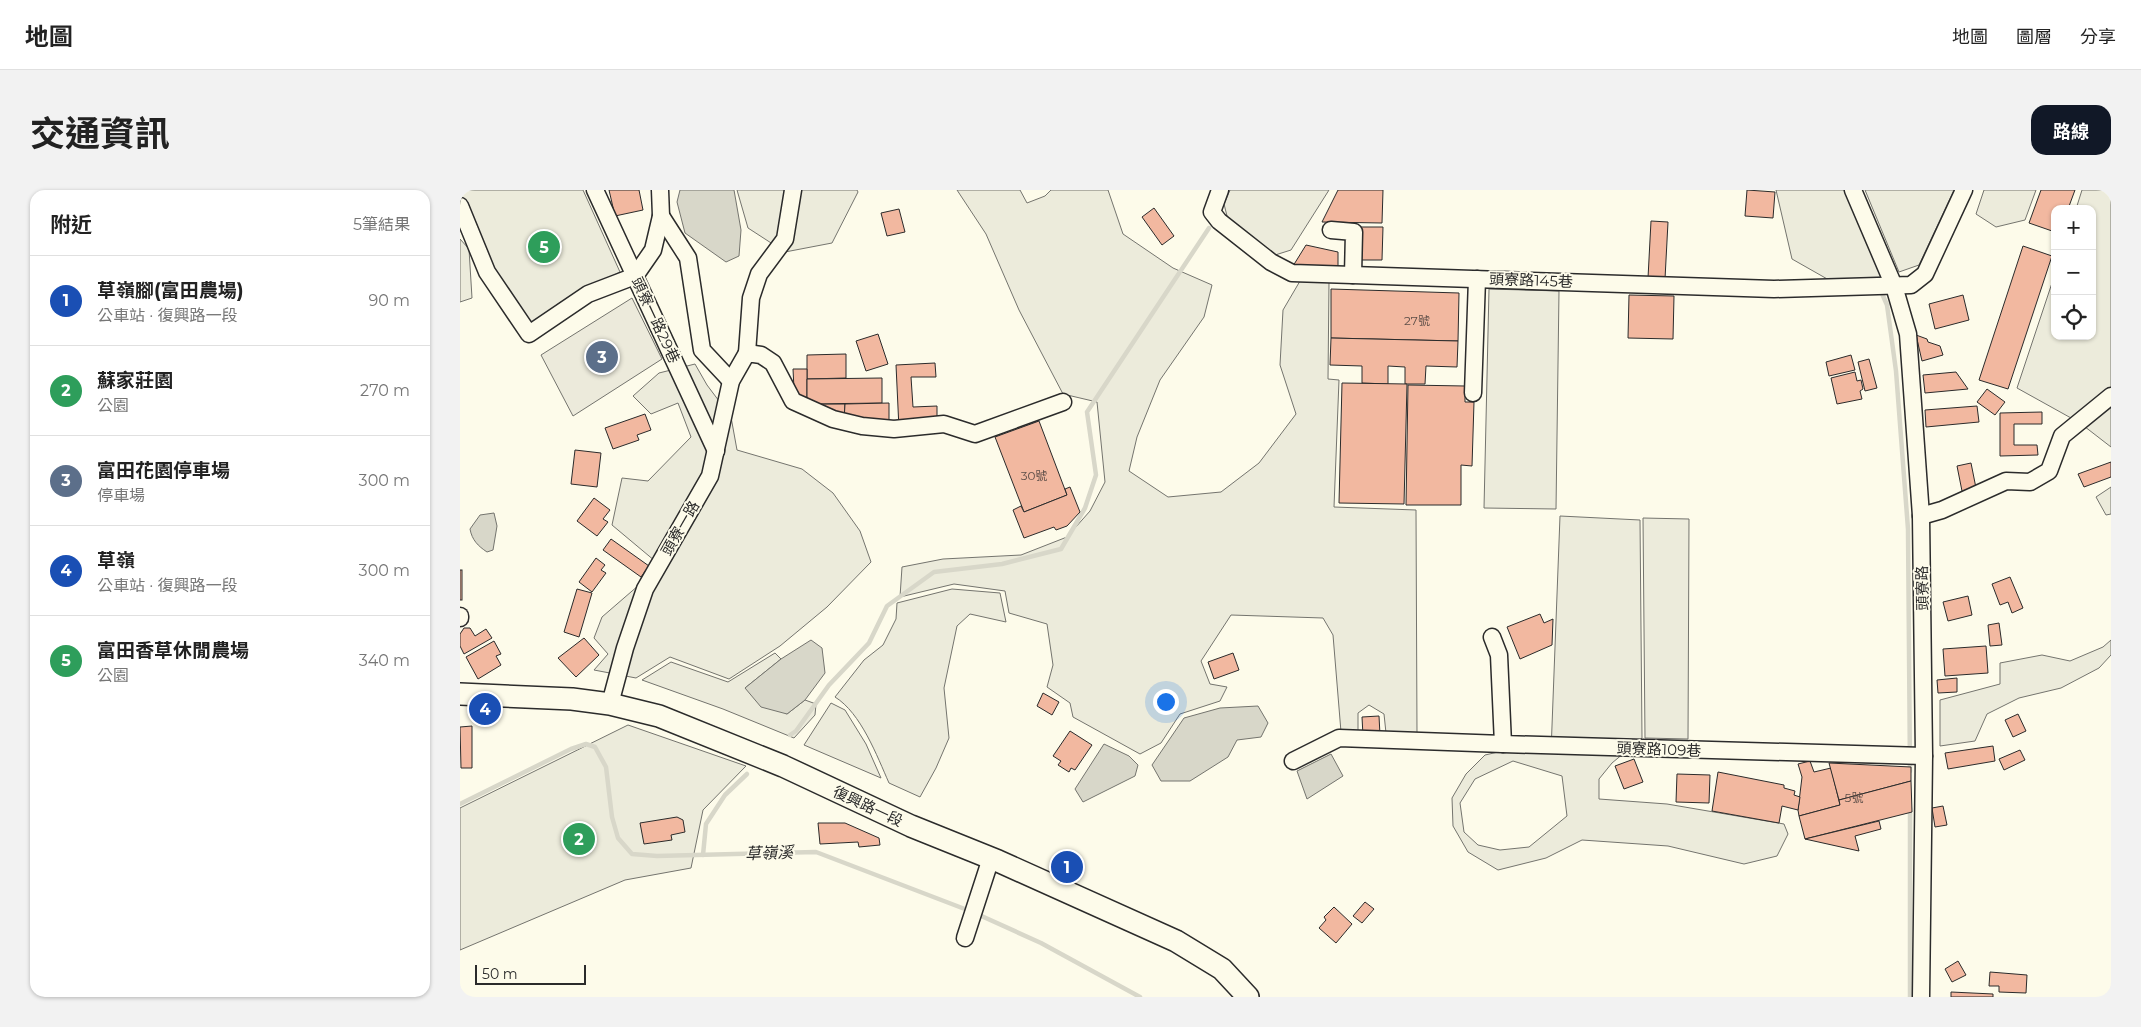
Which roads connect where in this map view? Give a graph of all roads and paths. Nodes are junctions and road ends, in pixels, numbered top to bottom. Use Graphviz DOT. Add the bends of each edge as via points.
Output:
graph roads {
  1 [pos="595,190"];
  2 [pos="660,190"];
  3 [pos="793,190"];
  4 [pos="1220,190"];
  5 [pos="1853,190"];
  6 [pos="1964,190"];
  7 [pos="460,206"];
  8 [pos="661,216"];
  9 [pos="1331,230"];
  10 [pos="1353,275"];
  11 [pos="635,276"];
  12 [pos="1477,278"];
  13 [pos="1894,286"];
  14 [pos="747,353"];
  15 [pos="731,381"];
  16 [pos="1473,393"];
  17 [pos="2111,396"];
  18 [pos="1064,402"];
  19 [pos="716,451"];
  20 [pos="1921,516"];
  21 [pos="1492,637"];
  22 [pos="460,694"];
  23 [pos="610,704"];
  24 [pos="1503,744"];
  25 [pos="1924,756"];
  26 [pos="1293,761"];
  27 [pos="990,858"];
  28 [pos="965,938"];
  29 [pos="1248,997"];
  30 [pos="1921,997"];
  1 -- 11 [label="street, 頭寮一路29巷"];
  2 -- 8 [label="street"];
  3 -- 14 [label="street, 頭寮一路" via="785,239 759,274 751,298"];
  4 -- 10 [label="street, 頭寮路145巷" via="1212,212 1271,262 1292,272"];
  5 -- 13 [label="street, 頭寮路"];
  6 -- 13 [label="street, 頭寮路145巷" via="1925,274 1911,285"];
  7 -- 11 [label="street" via="487,272 529,334 588,294"];
  8 -- 11 [label="street" via="653,250"];
  8 -- 15 [label="street" via="688,258 702,350"];
  9 -- 10 [label="street" via="1354,232"];
  10 -- 12 [label="street, 頭寮路145巷"];
  11 -- 19 [label="street, 頭寮一路29巷"];
  12 -- 13 [label="street, 頭寮路145巷" via="1774,289"];
  12 -- 16 [label="street"];
  13 -- 20 [label="street, 頭寮路" via="1908,334"];
  14 -- 15 [label="street, 頭寮一路"];
  14 -- 18 [label="street" via="761,355 773,363 793,401 833,419 862,426 894,429 944,424 975,434"];
  15 -- 19 [label="street, 頭寮一路"];
  17 -- 20 [label="street" via="2062,436 2049,471 2030,482 2006,481"];
  19 -- 23 [label="street, 頭寮一路" via="710,476 645,589"];
  20 -- 25 [label="street, 頭寮路"];
  21 -- 24 [label="street" via="1499,655"];
  22 -- 23 [label="main road, 復興路一段" via="572,698"];
  23 -- 27 [label="main road, 復興路一段" via="660,716 783,766 911,826"];
  24 -- 25 [label="street, 頭寮路109巷"];
  24 -- 26 [label="street, 頭寮路109巷" via="1339,738"];
  25 -- 30 [label="street, 頭寮路"];
  27 -- 28 [label="street"];
  27 -- 29 [label="main road, 復興路一段" via="1176,941 1222,969"];
}
